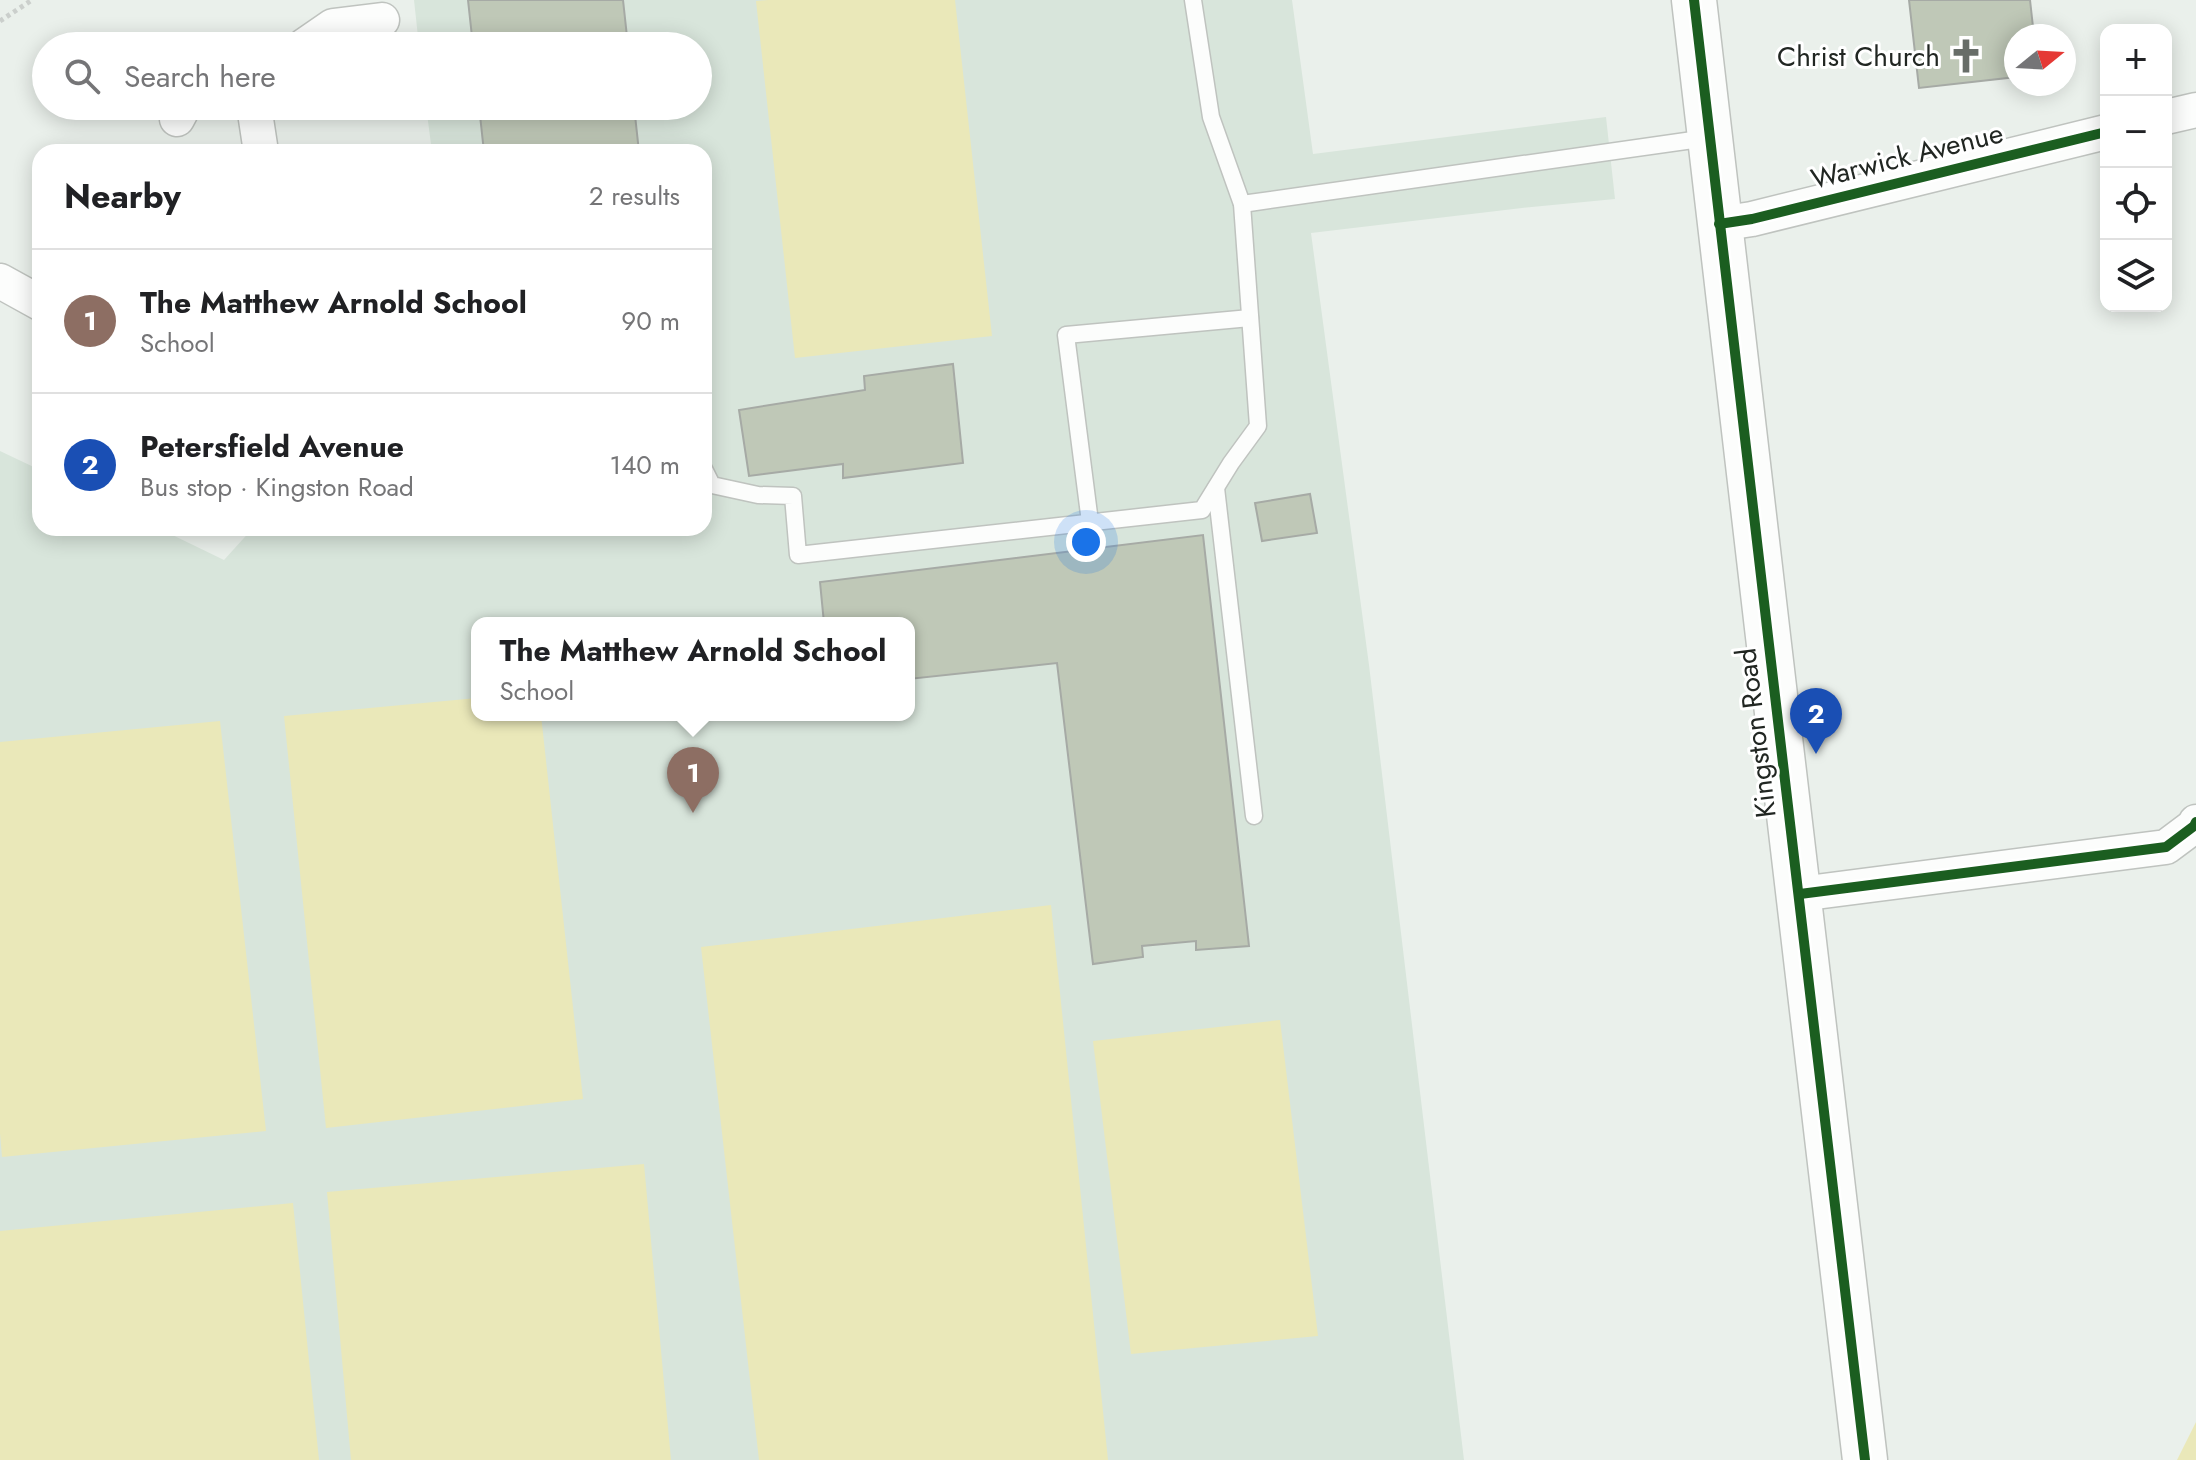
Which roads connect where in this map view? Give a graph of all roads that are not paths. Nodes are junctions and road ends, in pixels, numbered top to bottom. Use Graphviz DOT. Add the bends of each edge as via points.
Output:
graph roads {
  1 [pos="1193,0"];
  2 [pos="1694,0"];
  3 [pos="382,20"];
  4 [pos="324,32"];
  5 [pos="2196,110"];
  6 [pos="2172,116"];
  7 [pos="256,120"];
  8 [pos="2100,133"];
  9 [pos="1710,138"];
  10 [pos="260,144"];
  11 [pos="1242,204"];
  12 [pos="1719,224"];
  13 [pos="0,281"];
  14 [pos="32,299"];
  15 [pos="1250,318"];
  16 [pos="712,485"];
  17 [pos="1216,488"];
  18 [pos="1090,522"];
  19 [pos="1254,816"];
  20 [pos="2196,822"];
  21 [pos="1800,894"];
  22 [pos="1865,1460"];
  1 -- 11 [label="lane" via="1211,117"];
  2 -- 9 [label="street, Kingston Road"];
  3 -- 4 [label="street" via="333,26"];
  5 -- 6 [label="street"];
  7 -- 10 [label="street"];
  8 -- 12 [label="street, Warwick Avenue"];
  9 -- 11 [label="lane"];
  9 -- 12 [label="street, Kingston Road"];
  11 -- 15 [label="lane"];
  12 -- 21 [label="street, Kingston Road"];
  13 -- 14 [label="street"];
  15 -- 17 [label="lane" via="1258,426"];
  15 -- 18 [label="lane" via="1066,335"];
  16 -- 18 [label="lane" via="793,496 798,555"];
  17 -- 18 [label="lane" via="1202,510"];
  17 -- 19 [label="lane"];
  20 -- 21 [label="street" via="2166,847"];
  21 -- 22 [label="street, Kingston Road"];
}
